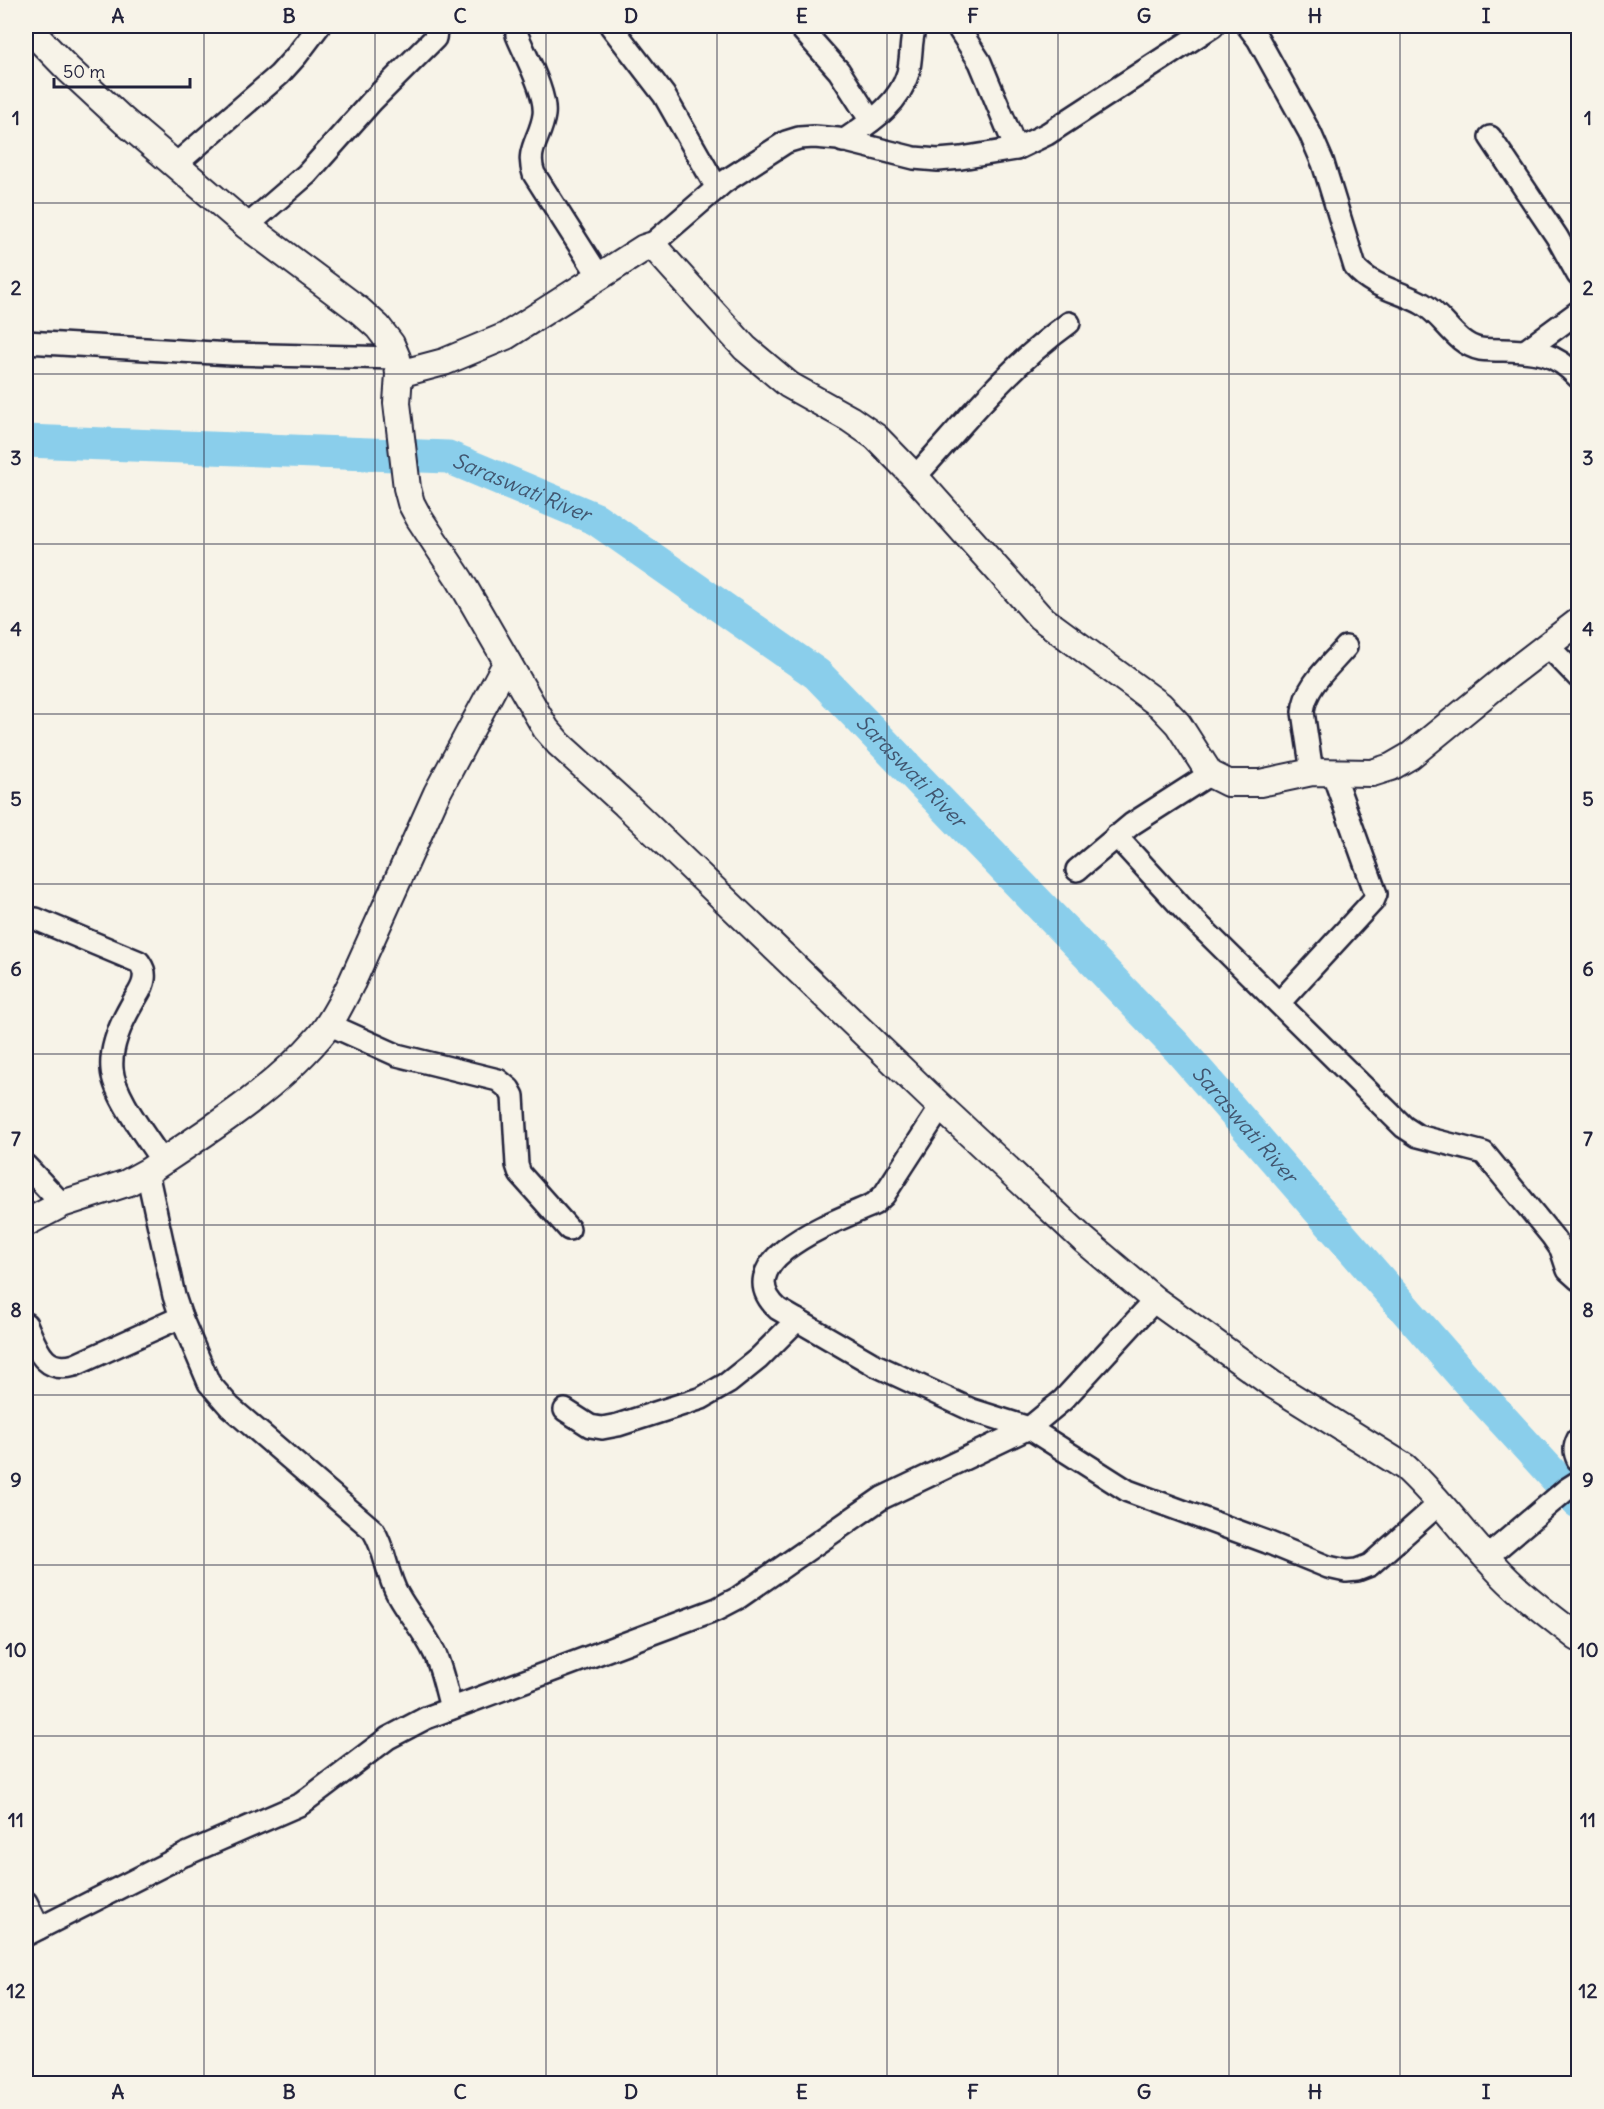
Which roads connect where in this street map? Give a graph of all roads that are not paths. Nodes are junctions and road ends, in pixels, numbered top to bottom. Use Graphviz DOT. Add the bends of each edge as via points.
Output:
graph roads {
  1 [pos="26,26"];
  2 [pos="319,26"];
  3 [pos="437,26"];
  4 [pos="517,26"];
  5 [pos="611,26"];
  6 [pos="799,26"];
  7 [pos="915,26"];
  8 [pos="957,26"];
  9 [pos="1213,26"];
  10 [pos="1256,28"];
  11 [pos="871,121"];
  12 [pos="1490,137"];
  13 [pos="843,141"];
  14 [pos="1016,149"];
  15 [pos="175,165"];
  16 [pos="717,188"];
  17 [pos="247,226"];
  18 [pos="650,246"];
  19 [pos="1578,275"];
  20 [pos="599,276"];
  21 [pos="1578,312"];
  22 [pos="1069,323"];
  23 [pos="26,342"];
  24 [pos="1526,351"];
  25 [pos="398,366"];
  26 [pos="1578,377"];
  27 [pos="915,477"];
  28 [pos="1578,622"];
  29 [pos="1548,646"];
  30 [pos="1346,647"];
  31 [pos="507,662"];
  32 [pos="1578,677"];
  33 [pos="1323,773"];
  34 [pos="1210,774"];
  35 [pos="1116,836"];
  36 [pos="1077,870"];
  37 [pos="36,919"];
  38 [pos="1279,1003"];
  39 [pos="328,1024"];
  40 [pos="940,1107"];
  41 [pos="26,1166"];
  42 [pos="155,1167"];
  43 [pos="62,1204"];
  44 [pos="26,1223"];
  45 [pos="568,1229"];
  46 [pos="1578,1279"];
  47 [pos="1155,1300"];
  48 [pos="181,1317"];
  49 [pos="797,1320"];
  50 [pos="26,1324"];
  51 [pos="565,1410"];
  52 [pos="1029,1428"];
  53 [pos="1578,1439"];
  54 [pos="1578,1460"];
  55 [pos="1573,1485"];
  56 [pos="1440,1503"];
  57 [pos="1486,1557"];
  58 [pos="1578,1638"];
  59 [pos="451,1708"];
  60 [pos="26,1902"];
  61 [pos="32,1931"];
  1 -- 15 [label="street"];
  2 -- 15 [label="street" via="279,75"];
  3 -- 17 [label="street" via="435,38 307,174"];
  4 -- 20 [label="street" via="544,106 530,156 531,166"];
  5 -- 16 [label="street" via="664,95"];
  6 -- 11 [label="street" via="839,71"];
  7 -- 11 [label="street" via="902,87"];
  8 -- 14 [label="street" via="980,62"];
  9 -- 14 [label="street" via="1047,134"];
  10 -- 24 [label="street" via="1323,163 1356,267 1362,275 1423,304 1466,344 1480,349"];
  11 -- 13 [label="street"];
  12 -- 19 [label="street"];
  13 -- 14 [label="street" via="938,160"];
  13 -- 16 [label="street" via="814,137 786,142"];
  15 -- 17 [label="street"];
  16 -- 18 [label="street"];
  17 -- 25 [label="street" via="378,327"];
  18 -- 20 [label="street"];
  18 -- 27 [label="street" via="759,361 789,385 866,429"];
  20 -- 25 [label="street" via="506,336 444,362"];
  21 -- 24 [label="street"];
  22 -- 27 [label="street" via="1002,380"];
  23 -- 25 [label="street"];
  24 -- 26 [label="street" via="1548,354"];
  25 -- 31 [label="street" via="397,403 411,502"];
  27 -- 34 [label="street" via="1040,617 1170,715"];
  28 -- 29 [label="street"];
  29 -- 32 [label="street"];
  29 -- 33 [label="street" via="1391,767 1372,773"];
  30 -- 33 [label="street" via="1311,688 1304,704 1303,712"];
  31 -- 39 [label="street" via="437,793 352,982"];
  31 -- 40 [label="street" via="559,744"];
  33 -- 34 [label="street" via="1260,783 1228,783"];
  33 -- 38 [label="street" via="1376,894"];
  34 -- 35 [label="street"];
  35 -- 36 [label="street"];
  35 -- 38 [label="street" via="1161,887"];
  37 -- 42 [label="street" via="139,962 144,969 142,988 113,1048 111,1069 113,1081"];
  38 -- 46 [label="street" via="1411,1132 1484,1153 1552,1236 1568,1270"];
  39 -- 42 [label="street" via="265,1089"];
  39 -- 45 [label="street" via="397,1055 504,1084 513,1096 519,1173"];
  40 -- 47 [label="street"];
  40 -- 49 [label="street" via="884,1195 874,1204 795,1240 772,1263 763,1283 764,1292 778,1309"];
  41 -- 43 [label="street"];
  42 -- 43 [label="street" via="127,1183"];
  42 -- 48 [label="street" via="166,1262"];
  43 -- 44 [label="street"];
  47 -- 52 [label="street" via="1063,1400"];
  47 -- 56 [label="street" via="1272,1384 1405,1467"];
  48 -- 50 [label="street" via="63,1368 55,1367 40,1354"];
  48 -- 59 [label="street" via="209,1383 219,1396 373,1530 384,1550 397,1595 436,1656"];
  49 -- 51 [label="street" via="758,1359 702,1398 602,1428 590,1426"];
  49 -- 52 [label="street" via="873,1364 972,1410"];
  52 -- 56 [label="street" via="1128,1491 1346,1571 1370,1565"];
  52 -- 59 [label="street" via="882,1498 717,1609"];
  53 -- 54 [label="street"];
  55 -- 57 [label="street"];
  56 -- 57 [label="street"];
  57 -- 58 [label="street" via="1527,1598"];
  59 -- 61 [label="street" via="388,1738 301,1804 184,1855"];
  60 -- 61 [label="street"];
}
